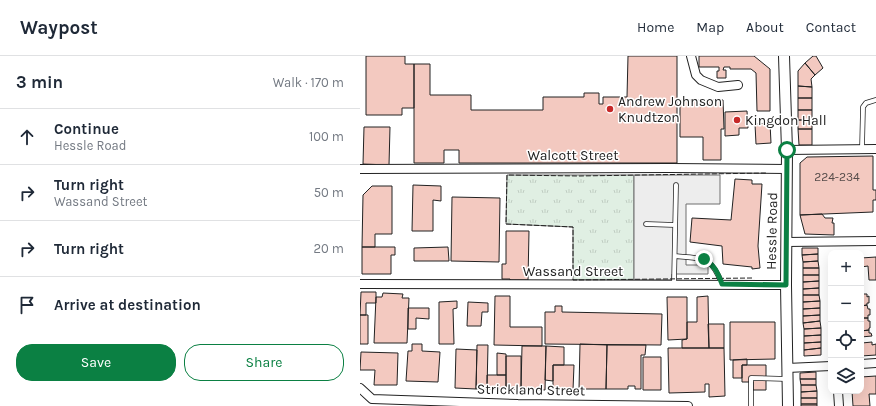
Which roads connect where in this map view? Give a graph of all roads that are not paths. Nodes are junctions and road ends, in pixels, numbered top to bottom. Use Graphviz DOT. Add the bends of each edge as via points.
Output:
graph roads {
  1 [pos="691,56"];
  2 [pos="784,56"];
  3 [pos="738,85"];
  4 [pos="876,100"];
  5 [pos="862,149"];
  6 [pos="876,149"];
  7 [pos="787,150"];
  8 [pos="360,169"];
  9 [pos="787,169"];
  10 [pos="676,185"];
  11 [pos="646,224"];
  12 [pos="675,225"];
  13 [pos="876,241"];
  14 [pos="786,242"];
  15 [pos="675,256"];
  16 [pos="360,284"];
  17 [pos="674,284"];
  18 [pos="722,284"];
  19 [pos="786,285"];
  20 [pos="876,363"];
  21 [pos="864,364"];
  22 [pos="828,366"];
  23 [pos="787,368"];
  24 [pos="787,379"];
  25 [pos="360,388"];
  26 [pos="838,394"];
  27 [pos="471,404"];
  28 [pos="518,405"];
  29 [pos="688,406"];
  30 [pos="751,406"];
  31 [pos="788,406"];
  32 [pos="839,406"];
  1 -- 3 [label="street" via="700,80 718,87"];
  2 -- 7 [label="street, Hessle Road"];
  4 -- 5 [label="lane" via="866,103 863,107"];
  5 -- 6 [label="street"];
  5 -- 7 [label="street"];
  7 -- 9 [label="street, Hessle Road"];
  8 -- 9 [label="street, Walcott Street"];
  9 -- 14 [label="street, Hessle Road"];
  10 -- 12 [label="lane"];
  11 -- 12 [label="lane"];
  12 -- 15 [label="lane"];
  13 -- 14 [label="street"];
  14 -- 19 [label="street, Hessle Road"];
  15 -- 17 [label="lane"];
  15 -- 18 [label="lane" via="710,262 717,270"];
  16 -- 17 [label="street, Wassand Street"];
  17 -- 18 [label="street, Wassand Street"];
  18 -- 19 [label="street, Wassand Street"];
  19 -- 23 [label="street, Hessle Road"];
  20 -- 21 [label="street"];
  22 -- 23 [label="street"];
  23 -- 24 [label="street, Hessle Road"];
  24 -- 30 [label="lane" via="751,378"];
  24 -- 31 [label="street, Hessle Road"];
  25 -- 27 [label="street, Strickland Street" via="372,399"];
  26 -- 32 [label="street"];
  27 -- 28 [label="street, Strickland Street"];
  28 -- 29 [label="street, Strickland Street"];
}
